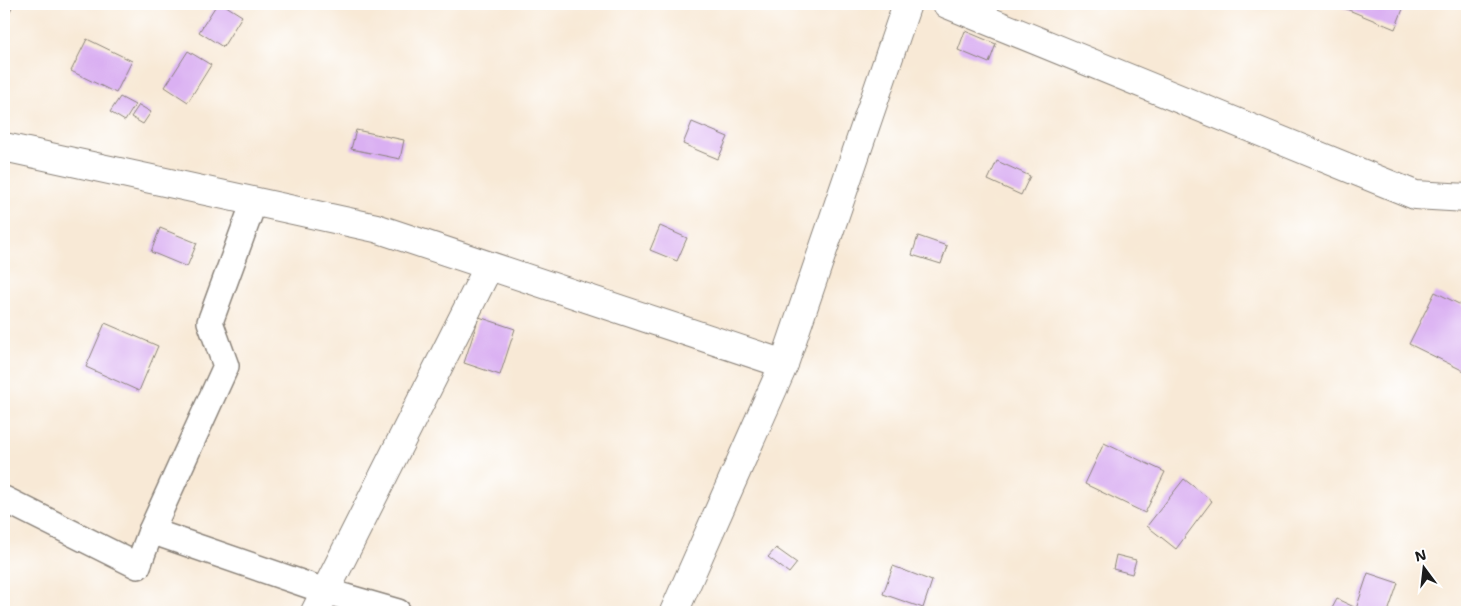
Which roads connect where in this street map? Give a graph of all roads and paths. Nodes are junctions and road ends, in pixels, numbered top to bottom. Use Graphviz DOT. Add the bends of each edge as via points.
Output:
graph roads {
  1 [pos="908,4"];
  2 [pos="947,4"];
  3 [pos="4,147"];
  4 [pos="1467,198"];
  5 [pos="254,202"];
  6 [pos="489,266"];
  7 [pos="784,364"];
  8 [pos="4,499"];
  9 [pos="151,531"];
  10 [pos="320,601"];
  11 [pos="398,612"];
  12 [pos="674,612"];
  1 -- 7 [label="street"];
  2 -- 4 [label="street" via="1415,194"];
  3 -- 5 [label="street"];
  5 -- 6 [label="street" via="376,228"];
  5 -- 9 [label="lane" via="210,322 226,366"];
  6 -- 7 [label="street"];
  6 -- 10 [label="street"];
  7 -- 12 [label="street"];
  8 -- 9 [label="lane" via="138,566"];
  9 -- 10 [label="lane"];
  10 -- 11 [label="lane"];
}
